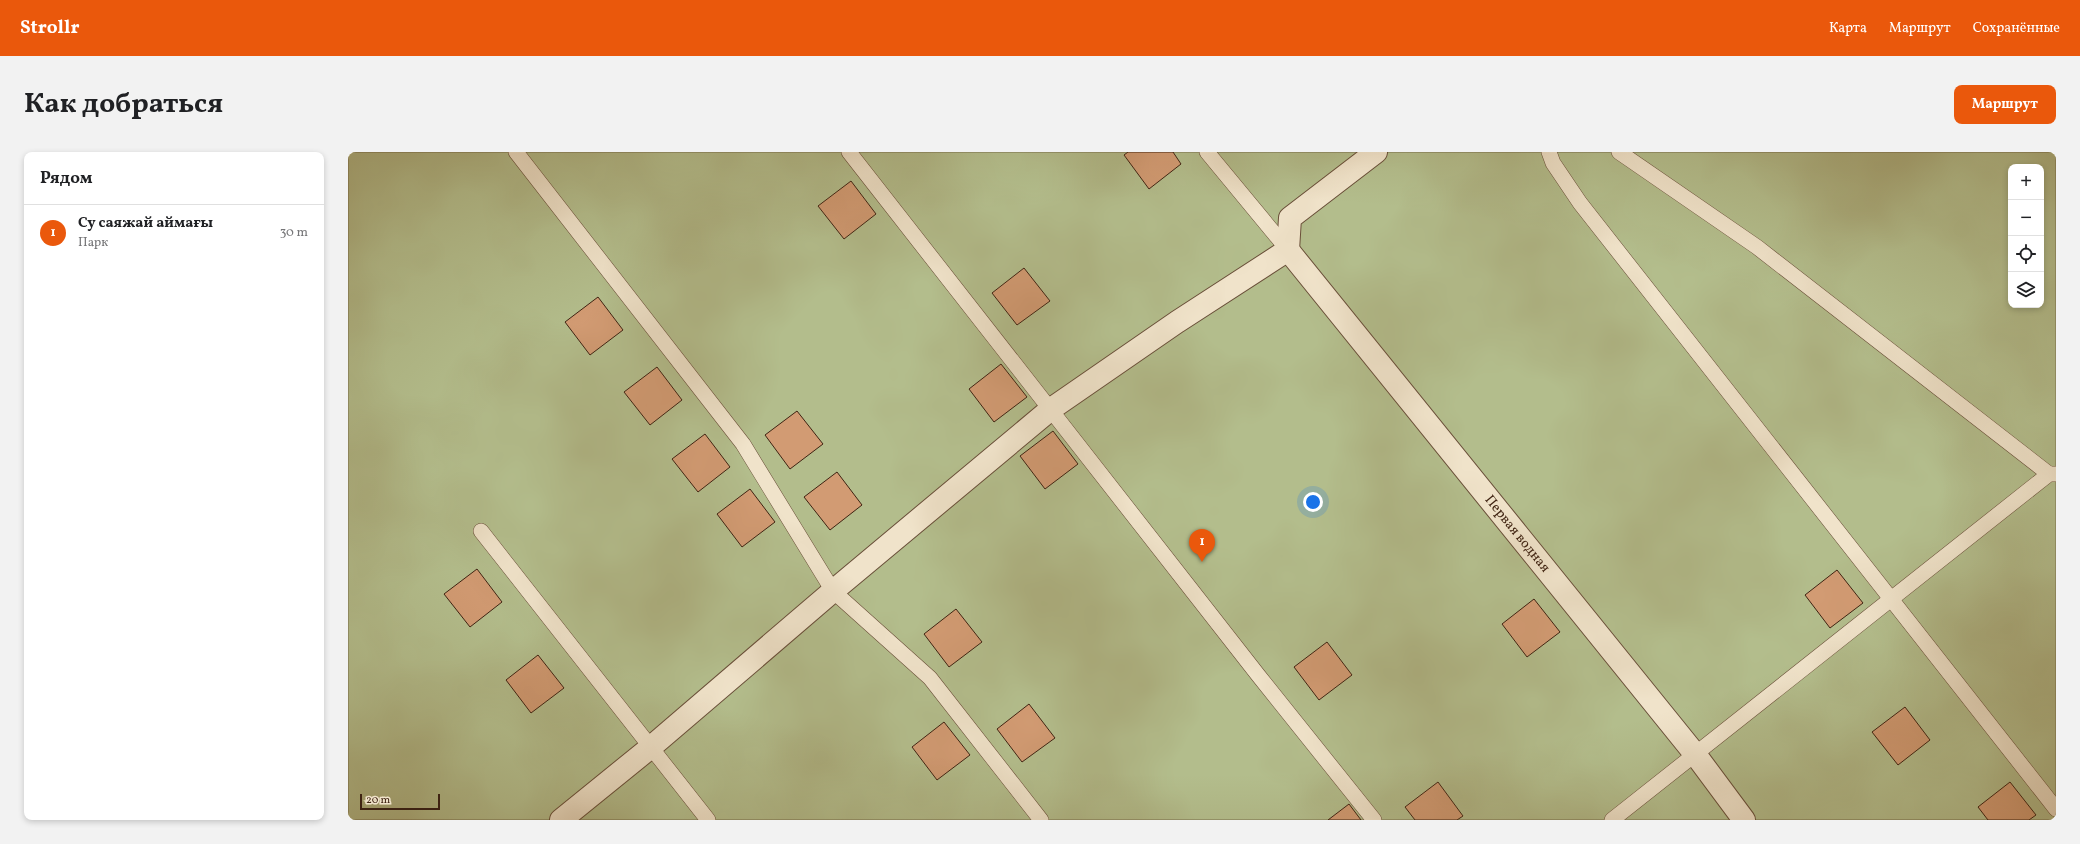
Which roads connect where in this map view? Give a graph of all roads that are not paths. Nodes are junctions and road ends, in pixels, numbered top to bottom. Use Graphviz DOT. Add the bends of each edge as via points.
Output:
graph roads {
  1 [pos="516,152"];
  2 [pos="849,152"];
  3 [pos="1207,152"];
  4 [pos="1376,152"];
  5 [pos="1549,152"];
  6 [pos="1619,152"];
  7 [pos="1288,250"];
  8 [pos="1051,409"];
  9 [pos="2053,474"];
  10 [pos="481,531"];
  11 [pos="833,591"];
  12 [pos="1890,598"];
  13 [pos="651,747"];
  14 [pos="1695,754"];
  15 [pos="2056,809"];
  16 [pos="561,820"];
  17 [pos="708,820"];
  18 [pos="1041,820"];
  19 [pos="1374,820"];
  20 [pos="1612,820"];
  21 [pos="1744,820"];
  1 -- 11 [label="lane" via="743,444"];
  2 -- 8 [label="lane"];
  3 -- 7 [label="lane"];
  4 -- 7 [label="street" via="1290,218"];
  5 -- 12 [label="lane" via="1553,163 1580,203"];
  6 -- 9 [label="lane" via="1757,247"];
  7 -- 8 [label="street" via="1177,322"];
  7 -- 14 [label="street, Первая водная"];
  8 -- 11 [label="street"];
  8 -- 19 [label="lane"];
  9 -- 12 [label="lane"];
  10 -- 13 [label="lane"];
  11 -- 13 [label="street"];
  11 -- 18 [label="lane" via="930,678"];
  12 -- 14 [label="lane"];
  12 -- 15 [label="lane"];
  13 -- 16 [label="street"];
  13 -- 17 [label="lane"];
  14 -- 20 [label="lane"];
  14 -- 21 [label="street, Первая водная"];
}
